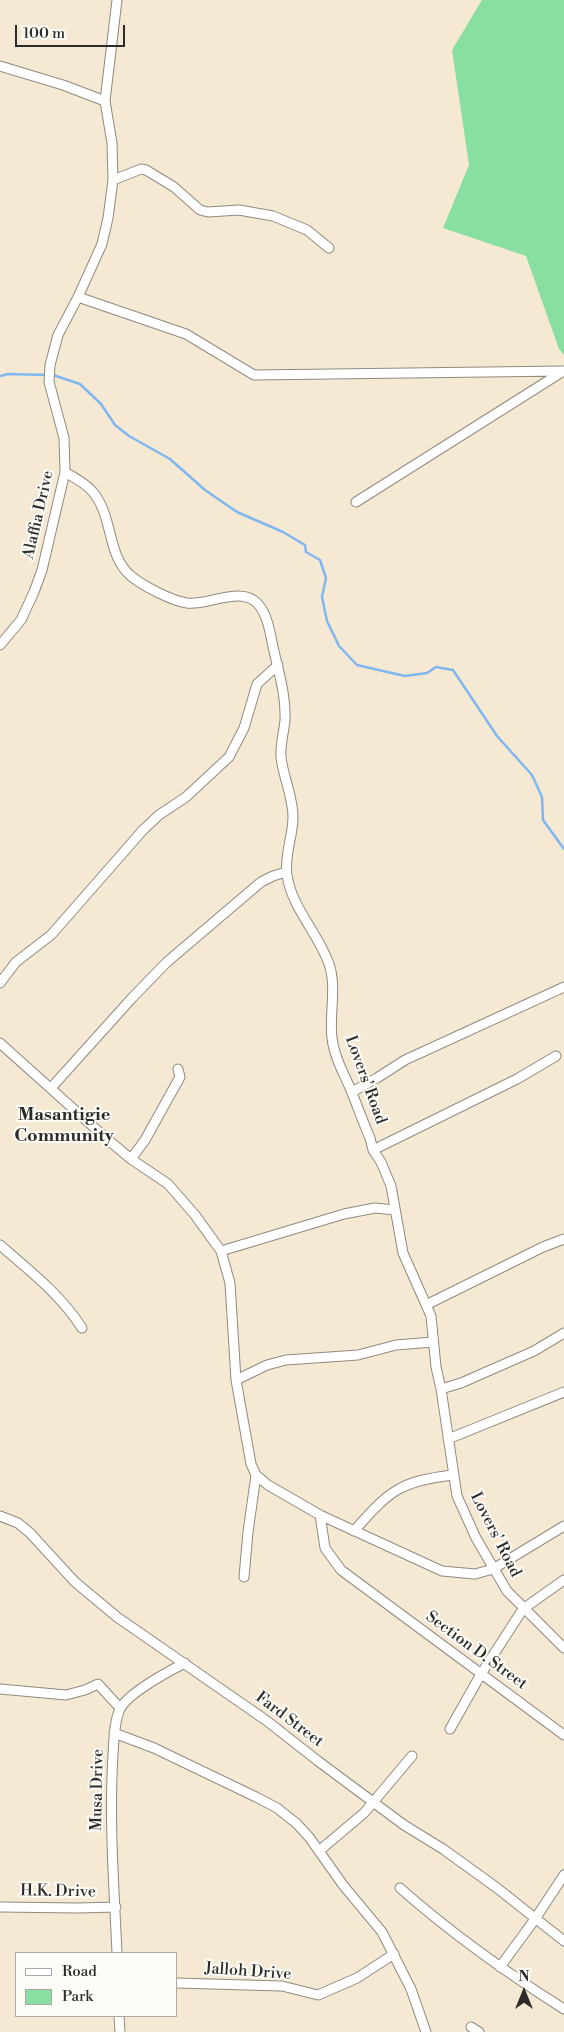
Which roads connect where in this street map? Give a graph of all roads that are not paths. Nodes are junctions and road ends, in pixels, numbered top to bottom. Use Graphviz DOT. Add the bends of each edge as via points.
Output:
graph roads {
  1 [pos="117,0"];
  2 [pos="0,66"];
  3 [pos="105,101"];
  4 [pos="113,180"];
  5 [pos="329,248"];
  6 [pos="78,297"];
  7 [pos="563,372"];
  8 [pos="65,472"];
  9 [pos="356,502"];
  10 [pos="0,645"];
  11 [pos="278,665"];
  12 [pos="286,872"];
  13 [pos="0,983"];
  14 [pos="564,987"];
  15 [pos="0,1043"];
  16 [pos="556,1056"];
  17 [pos="178,1069"];
  18 [pos="51,1088"];
  19 [pos="352,1092"];
  20 [pos="373,1150"];
  21 [pos="131,1159"];
  22 [pos="395,1210"];
  23 [pos="564,1239"];
  24 [pos="0,1245"];
  25 [pos="221,1251"];
  26 [pos="426,1305"];
  27 [pos="82,1328"];
  28 [pos="564,1333"];
  29 [pos="434,1342"];
  30 [pos="236,1380"];
  31 [pos="441,1389"];
  32 [pos="564,1392"];
  33 [pos="448,1439"];
  34 [pos="256,1475"];
  35 [pos="453,1475"];
  36 [pos="320,1515"];
  37 [pos="1,1516"];
  38 [pos="564,1526"];
  39 [pos="354,1531"];
  40 [pos="493,1569"];
  41 [pos="244,1577"];
  42 [pos="564,1580"];
  43 [pos="523,1609"];
  44 [pos="564,1648"];
  45 [pos="185,1663"];
  46 [pos="481,1674"];
  47 [pos="0,1689"];
  48 [pos="120,1708"];
  49 [pos="450,1729"];
  50 [pos="114,1733"];
  51 [pos="564,1735"];
  52 [pos="412,1756"];
  53 [pos="374,1802"];
  54 [pos="319,1851"];
  55 [pos="564,1875"];
  56 [pos="400,1888"];
  57 [pos="0,1907"];
  58 [pos="116,1907"];
  59 [pos="535,1919"];
  60 [pos="564,1941"];
  61 [pos="117,1952"];
  62 [pos="394,1954"];
  63 [pos="500,1967"];
  64 [pos="178,1983"];
  65 [pos="564,2009"];
  66 [pos="119,2017"];
  67 [pos="120,2032"];
  68 [pos="426,2032"];
  1 -- 3 [label="street, Alaffia Drive"];
  2 -- 3 [label="street"];
  3 -- 4 [label="street, Alaffia Drive" via="112,143"];
  4 -- 5 [label="street" via="146,170 174,187 204,212 233,210 273,216 307,230"];
  4 -- 6 [label="street, Alaffia Drive" via="106,232"];
  6 -- 7 [label="street" via="186,334 254,375"];
  6 -- 8 [label="street, Alaffia Drive" via="58,335 50,365 50,382 64,438"];
  7 -- 9 [label="street"];
  8 -- 10 [label="street, Alaffia Drive" via="44,564 34,592 21,620"];
  8 -- 11 [label="street, Lovers' Road" via="94,493 109,525 118,559 132,576 186,603 236,596 257,602 264,613"];
  11 -- 12 [label="street, Lovers' Road" via="285,720 281,755 293,821"];
  11 -- 13 [label="street" via="257,684 244,728 229,757 180,802 151,822 51,935 16,962"];
  12 -- 18 [label="street" via="261,882 167,962"];
  12 -- 19 [label="street, Lovers' Road" via="296,904 330,967 332,1039"];
  14 -- 19 [label="street" via="405,1060"];
  15 -- 18 [label="street"];
  16 -- 20 [label="street" via="517,1079"];
  17 -- 21 [label="street" via="180,1077"];
  18 -- 21 [label="street"];
  19 -- 20 [label="street, Lovers' Road"];
  20 -- 22 [label="street, Lovers' Road" via="388,1179"];
  21 -- 25 [label="street" via="168,1184 196,1215"];
  22 -- 25 [label="street" via="374,1208 344,1214"];
  22 -- 26 [label="street, Lovers' Road" via="403,1253"];
  23 -- 26 [label="street"];
  24 -- 27 [label="street" via="36,1274 64,1303"];
  25 -- 30 [label="street" via="230,1283"];
  26 -- 29 [label="street, Lovers' Road" via="431,1316"];
  28 -- 31 [label="street" via="534,1350"];
  29 -- 30 [label="street" via="396,1345 358,1355 286,1360"];
  29 -- 31 [label="street, Lovers' Road"];
  30 -- 34 [label="street" via="251,1464"];
  31 -- 33 [label="street, Lovers' Road"];
  32 -- 33 [label="street"];
  33 -- 35 [label="street, Lovers' Road"];
  34 -- 36 [label="street"];
  34 -- 41 [label="street"];
  35 -- 39 [label="street" via="408,1483 388,1494"];
  35 -- 40 [label="street, Lovers' Road" via="463,1511"];
  36 -- 39 [label="street"];
  36 -- 46 [label="street, Section D. Street" via="325,1548 341,1570"];
  37 -- 45 [label="street, Fard Street" via="18,1523 30,1533 92,1598"];
  38 -- 40 [label="street"];
  39 -- 40 [label="street" via="442,1571 475,1574"];
  40 -- 43 [label="street, Lovers' Road"];
  42 -- 43 [label="street"];
  43 -- 44 [label="street, Lovers' Road"];
  43 -- 46 [label="street"];
  45 -- 48 [label="street" via="161,1675"];
  45 -- 53 [label="street, Fard Street"];
  46 -- 49 [label="street"];
  46 -- 51 [label="street, Section D. Street"];
  47 -- 48 [label="street" via="66,1696 98,1684"];
  48 -- 50 [label="street, Musa Drive"];
  50 -- 54 [label="street" via="154,1748 277,1808 296,1823"];
  50 -- 58 [label="street, Musa Drive"];
  52 -- 53 [label="street"];
  53 -- 54 [label="street"];
  53 -- 59 [label="street, Fard Street" via="497,1888"];
  54 -- 62 [label="street" via="382,1932"];
  55 -- 59 [label="street"];
  56 -- 63 [label="street"];
  57 -- 58 [label="street, H.K. Drive"];
  58 -- 61 [label="street, Musa Drive"];
  59 -- 60 [label="street, Fard Street"];
  59 -- 63 [label="street"];
  62 -- 64 [label="street, Jalloh Drive" via="357,1978 318,1996 282,1986"];
  62 -- 68 [label="street"];
  63 -- 65 [label="street"];
  66 -- 67 [label="street"];
}
